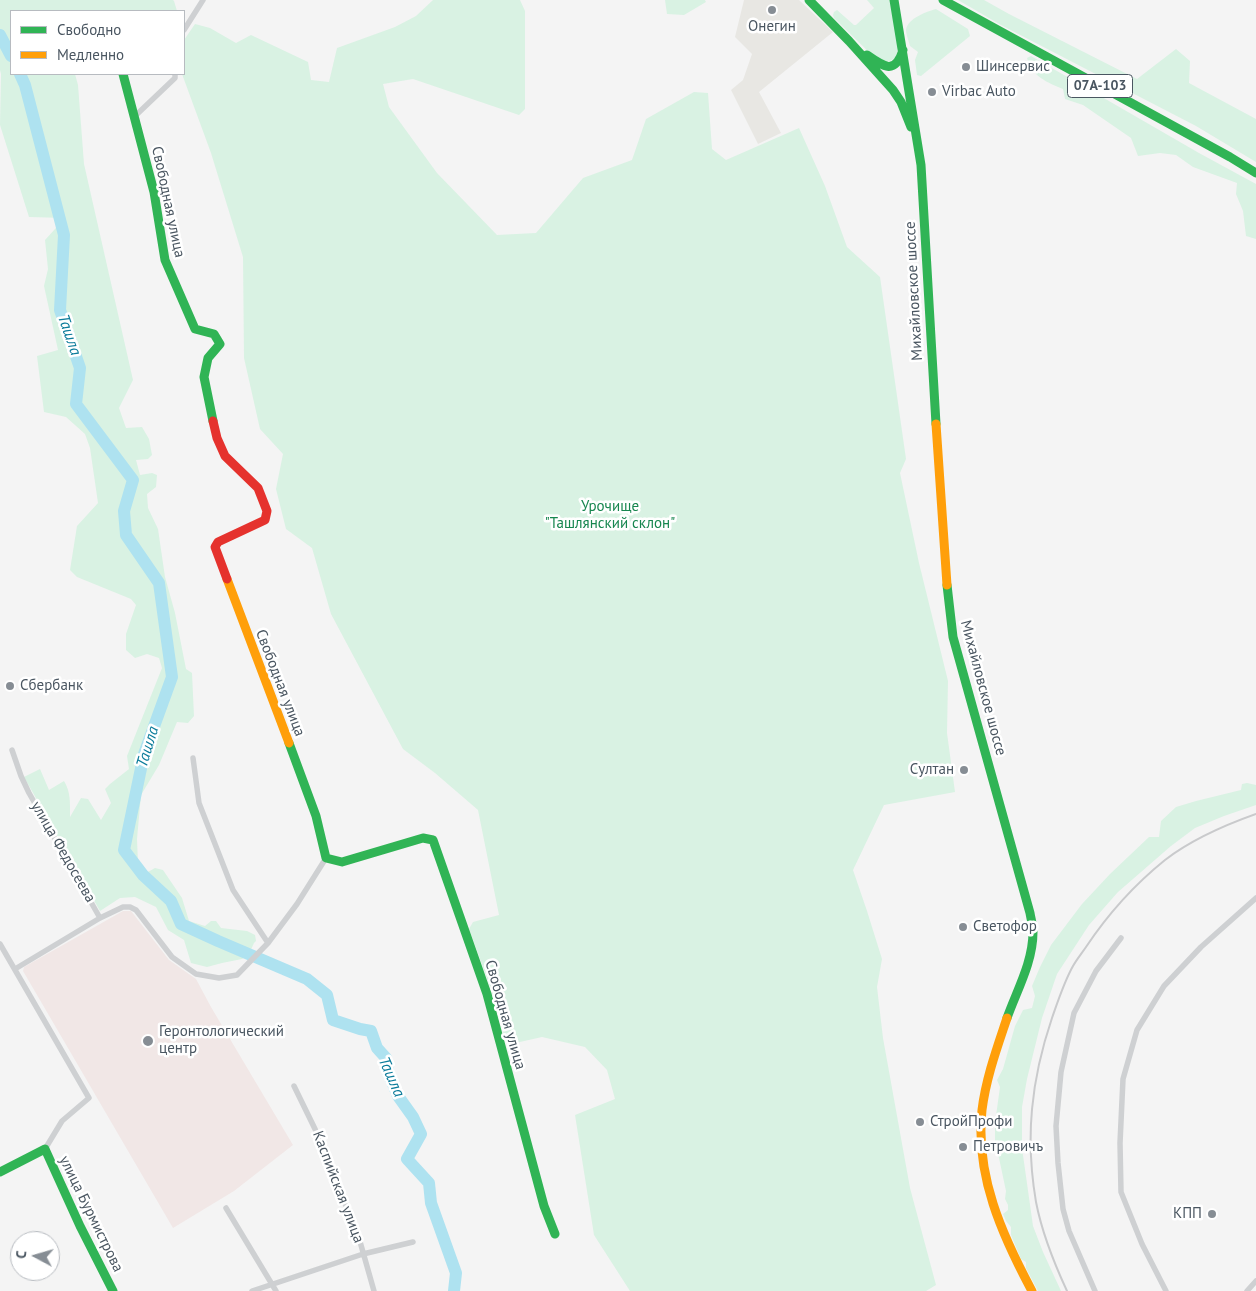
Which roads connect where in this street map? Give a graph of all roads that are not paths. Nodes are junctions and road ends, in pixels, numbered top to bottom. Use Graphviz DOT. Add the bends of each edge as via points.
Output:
graph roads {
  1 [pos="203,0"];
  2 [pos="809,0"];
  3 [pos="894,0"];
  4 [pos="898,0"];
  5 [pos="943,0"];
  6 [pos="896,11"];
  7 [pos="185,28"];
  8 [pos="849,41"];
  9 [pos="903,49"];
  10 [pos="123,75"];
  11 [pos="175,75"];
  12 [pos="134,117"];
  13 [pos="918,149"];
  14 [pos="1256,174"];
  15 [pos="12,750"];
  16 [pos="193,758"];
  17 [pos="326,858"];
  18 [pos="1256,898"];
  19 [pos="100,918"];
  20 [pos="1121,938"];
  21 [pos="268,943"];
  22 [pos="0,944"];
  23 [pos="15,969"];
  24 [pos="294,1086"];
  25 [pos="45,1149"];
  26 [pos="0,1172"];
  27 [pos="226,1208"];
  28 [pos="555,1234"];
  29 [pos="413,1242"];
  30 [pos="364,1254"];
  31 [pos="1256,1281"];
  32 [pos="271,1284"];
  33 [pos="113,1291"];
  34 [pos="252,1291"];
  35 [pos="276,1291"];
  36 [pos="374,1291"];
  37 [pos="1032,1291"];
  38 [pos="1095,1291"];
  39 [pos="1166,1291"];
  40 [pos="1247,1291"];
  1 -- 7 [label="street"];
  2 -- 8 [label="main road"];
  3 -- 6 [label="main road, Михайловское шоссе"];
  4 -- 6 [label="main road"];
  5 -- 14 [label="main road, 07А-103"];
  6 -- 9 [label="main road, Михайловское шоссе"];
  8 -- 9 [label="main road" via="888,67 897,64"];
  8 -- 13 [label="main road" via="893,90 907,115"];
  9 -- 13 [label="main road, Михайловское шоссе"];
  10 -- 12 [label="main road, Свободная улица"];
  11 -- 12 [label="street"];
  12 -- 17 [label="main road, Свободная улица" via="154,192 165,260 195,329 214,334 220,344 208,358 204,377 217,438 225,456 258,488 267,511 265,520 218,542 215,547 316,816"];
  13 -- 37 [label="main road, Михайловское шоссе" via="952,637 1033,930 1028,962 992,1059 983,1102 980,1139 991,1199 1004,1236"];
  15 -- 19 [label="street, улица Федосеева" via="28,793"];
  16 -- 21 [label="street" via="200,802 233,890"];
  17 -- 21 [label="street"];
  17 -- 28 [label="main road, Свободная улица" via="342,862 423,838 433,840 487,994 544,1206"];
  18 -- 39 [label="street" via="1201,947 1164,986 1137,1030 1123,1079 1121,1192"];
  19 -- 21 [label="street" via="123,907 136,910 172,957 196,974 219,978 237,976"];
  19 -- 23 [label="street, улица Федосеева"];
  20 -- 38 [label="street" via="1096,971 1074,1013 1061,1072 1056,1126 1063,1209"];
  22 -- 23 [label="street"];
  23 -- 25 [label="street" via="89,1098 62,1121"];
  24 -- 30 [label="street, Каспийская улица" via="315,1129"];
  25 -- 26 [label="main road"];
  25 -- 33 [label="main road, улица Бурмистрова"];
  27 -- 32 [label="street"];
  29 -- 30 [label="street"];
  30 -- 32 [label="street"];
  30 -- 36 [label="street, Каспийская улица"];
  31 -- 40 [label="street"];
  32 -- 34 [label="street"];
  32 -- 35 [label="street"];
}
